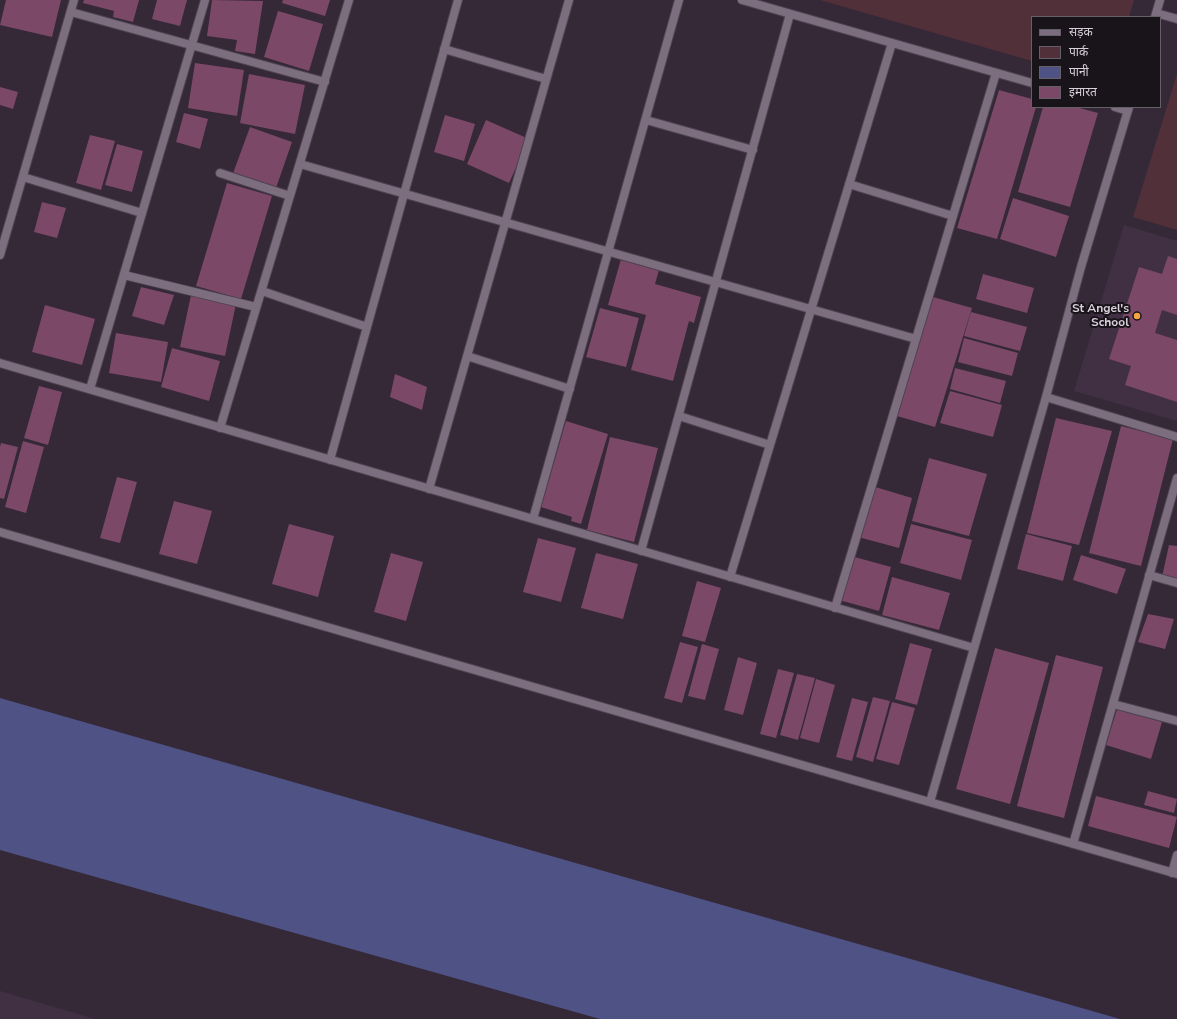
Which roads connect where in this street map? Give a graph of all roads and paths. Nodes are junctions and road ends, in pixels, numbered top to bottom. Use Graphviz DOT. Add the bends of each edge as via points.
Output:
graph roads {
  1 [pos="74,0"];
  2 [pos="205,0"];
  3 [pos="349,0"];
  4 [pos="458,0"];
  5 [pos="569,0"];
  6 [pos="679,0"];
  7 [pos="742,0"];
  8 [pos="1160,0"];
  9 [pos="71,12"];
  10 [pos="790,14"];
  11 [pos="1155,15"];
  12 [pos="1161,16"];
  13 [pos="1177,19"];
  14 [pos="892,43"];
  15 [pos="191,45"];
  16 [pos="444,49"];
  17 [pos="996,73"];
  18 [pos="546,79"];
  19 [pos="325,82"];
  20 [pos="1031,83"];
  21 [pos="1129,109"];
  22 [pos="646,120"];
  23 [pos="753,150"];
  24 [pos="300,164"];
  25 [pos="220,173"];
  26 [pos="23,177"];
  27 [pos="849,184"];
  28 [pos="404,194"];
  29 [pos="290,196"];
  30 [pos="142,214"];
  31 [pos="953,216"];
  32 [pos="506,222"];
  33 [pos="609,252"];
  34 [pos="0,255"];
  35 [pos="124,275"];
  36 [pos="716,282"];
  37 [pos="262,291"];
  38 [pos="256,307"];
  39 [pos="811,309"];
  40 [pos="367,327"];
  41 [pos="916,339"];
  42 [pos="467,356"];
  43 [pos="0,363"];
  44 [pos="90,389"];
  45 [pos="570,389"];
  46 [pos="1046,397"];
  47 [pos="679,416"];
  48 [pos="220,428"];
  49 [pos="1177,437"];
  50 [pos="770,444"];
  51 [pos="330,460"];
  52 [pos="1177,478"];
  53 [pos="429,489"];
  54 [pos="533,519"];
  55 [pos="0,532"];
  56 [pos="641,551"];
  57 [pos="1149,575"];
  58 [pos="730,577"];
  59 [pos="1177,583"];
  60 [pos="835,608"];
  61 [pos="974,648"];
  62 [pos="1113,704"];
  63 [pos="1177,721"];
  64 [pos="930,802"];
  65 [pos="1073,844"];
  66 [pos="1177,855"];
  67 [pos="1175,873"];
  1 -- 9 [label="street"];
  2 -- 15 [label="street"];
  3 -- 19 [label="street"];
  4 -- 16 [label="street"];
  5 -- 18 [label="street"];
  6 -- 22 [label="street"];
  7 -- 10 [label="street"];
  8 -- 11 [label="street"];
  9 -- 15 [label="street"];
  9 -- 26 [label="street"];
  10 -- 14 [label="street"];
  10 -- 23 [label="street"];
  12 -- 13 [label="street"];
  14 -- 17 [label="street"];
  14 -- 27 [label="street"];
  15 -- 19 [label="street"];
  15 -- 30 [label="street"];
  16 -- 18 [label="street"];
  16 -- 28 [label="street"];
  17 -- 20 [label="street"];
  17 -- 31 [label="street"];
  18 -- 32 [label="street"];
  19 -- 24 [label="street"];
  21 -- 46 [label="street" via="1081,267"];
  22 -- 23 [label="street"];
  22 -- 33 [label="street"];
  23 -- 36 [label="street"];
  24 -- 28 [label="street"];
  24 -- 29 [label="street"];
  25 -- 29 [label="street"];
  26 -- 30 [label="street"];
  26 -- 34 [label="street"];
  27 -- 31 [label="street"];
  27 -- 39 [label="street"];
  28 -- 32 [label="street"];
  28 -- 40 [label="street"];
  29 -- 37 [label="street"];
  30 -- 35 [label="street"];
  31 -- 41 [label="street"];
  32 -- 33 [label="street"];
  32 -- 42 [label="street"];
  33 -- 36 [label="street"];
  33 -- 45 [label="street"];
  35 -- 38 [label="street"];
  35 -- 44 [label="street"];
  36 -- 39 [label="street"];
  36 -- 47 [label="street"];
  37 -- 38 [label="street"];
  37 -- 40 [label="street"];
  38 -- 48 [label="street"];
  39 -- 41 [label="street"];
  39 -- 50 [label="street"];
  40 -- 51 [label="street"];
  41 -- 60 [label="street"];
  42 -- 45 [label="street"];
  42 -- 53 [label="street"];
  43 -- 44 [label="street"];
  44 -- 48 [label="street"];
  45 -- 54 [label="street"];
  46 -- 49 [label="street"];
  46 -- 61 [label="street"];
  47 -- 50 [label="street"];
  47 -- 56 [label="street"];
  48 -- 51 [label="street"];
  50 -- 58 [label="street"];
  51 -- 53 [label="street"];
  52 -- 57 [label="street"];
  53 -- 54 [label="street"];
  54 -- 56 [label="street"];
  55 -- 64 [label="street"];
  56 -- 58 [label="street"];
  57 -- 59 [label="street"];
  57 -- 62 [label="street"];
  58 -- 60 [label="street"];
  60 -- 61 [label="street"];
  61 -- 64 [label="street"];
  62 -- 63 [label="street"];
  62 -- 65 [label="street"];
  64 -- 65 [label="street"];
  65 -- 67 [label="street"];
  66 -- 67 [label="street"];
}
